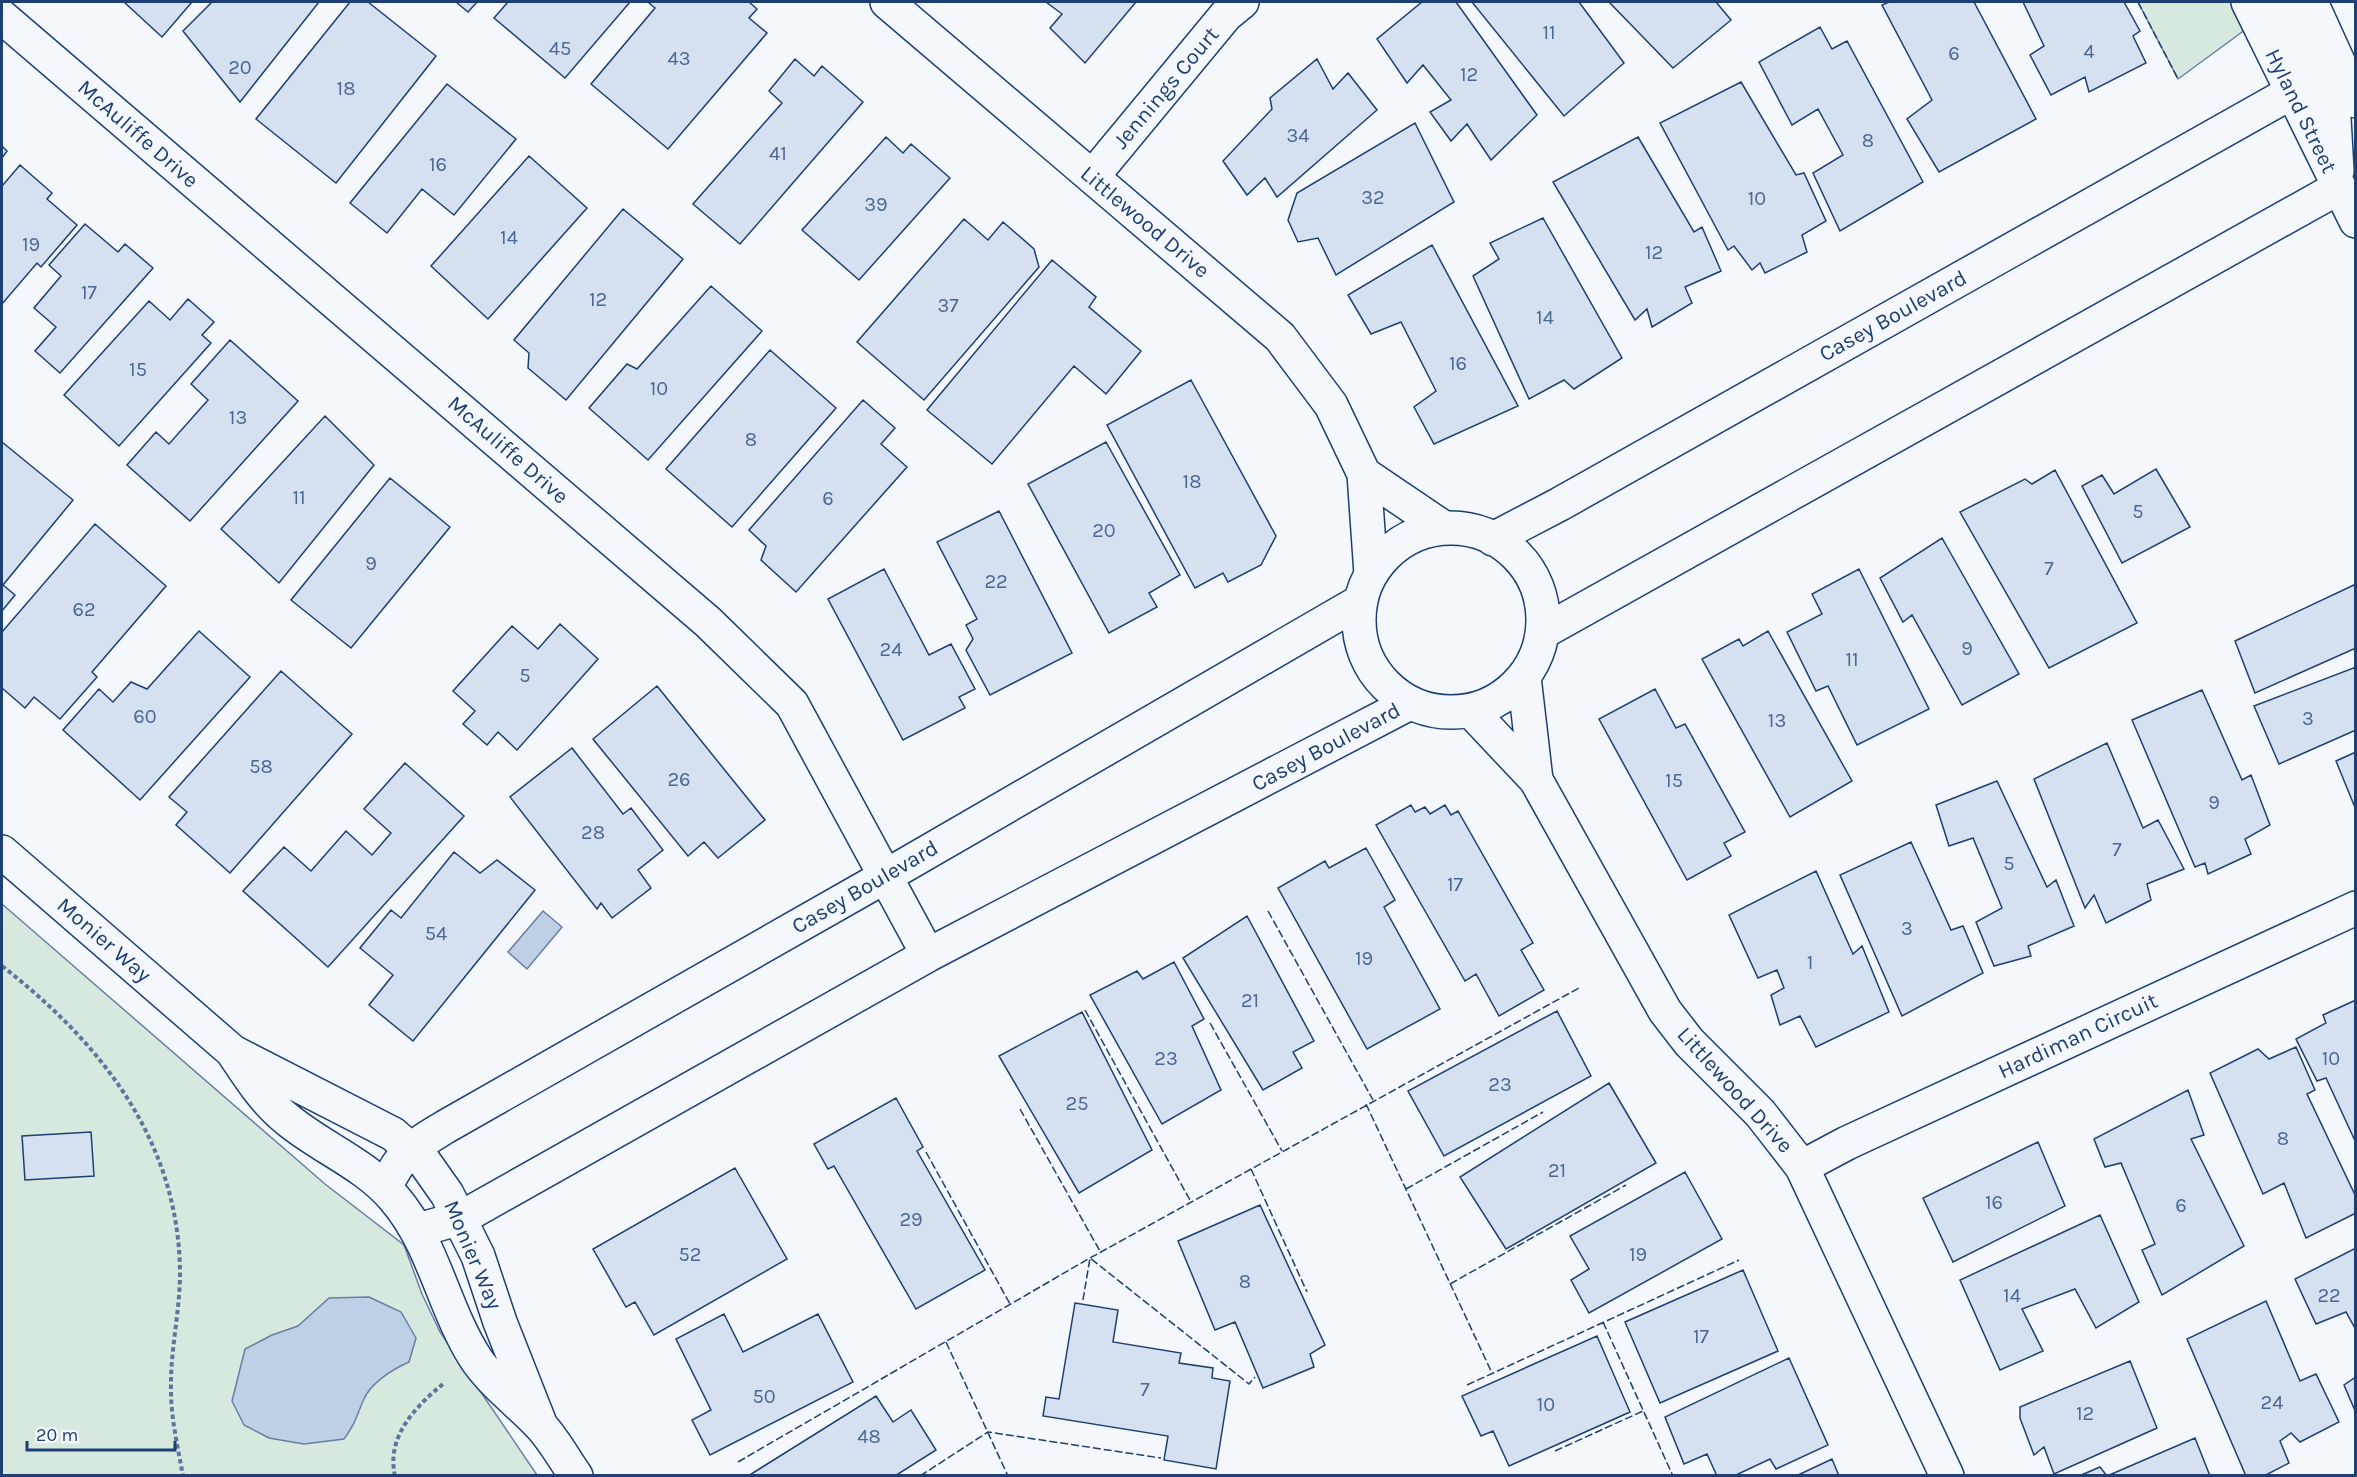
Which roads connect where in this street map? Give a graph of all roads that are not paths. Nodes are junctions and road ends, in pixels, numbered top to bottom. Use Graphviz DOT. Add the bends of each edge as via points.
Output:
graph roads {
  1 [pos="887,2"];
  2 [pos="1242,2"];
  3 [pos="2248,2"];
  4 [pos="2282,2"];
  5 [pos="2311,2"];
  6 [pos="2,17"];
  7 [pos="2292,92"];
  8 [pos="2348,116"];
  9 [pos="1092,177"];
  10 [pos="2338,188"];
  11 [pos="2355,221"];
  12 [pos="1364,474"];
  13 [pos="1444,528"];
  14 [pos="1493,539"];
  15 [pos="1366,587"];
  16 [pos="1544,632"];
  17 [pos="1524,677"];
  18 [pos="1410,703"];
  19 [pos="1471,711"];
  20 [pos="1536,780"];
  21 [pos="2,852"];
  22 [pos="886,876"];
  23 [pos="2355,908"];
  24 [pos="928,955"];
  25 [pos="233,1052"];
  26 [pos="411,1148"];
  27 [pos="1802,1167"];
  28 [pos="385,1188"];
  29 [pos="461,1218"];
  30 [pos="418,1230"];
  31 [pos="541,1426"];
  32 [pos="576,1476"];
  33 [pos="1947,1476"];
  1 -- 9 [label="street, Littlewood Drive"];
  2 -- 9 [label="street, Jennings Court" via="1226,15"];
  3 -- 7 [label="street, Hyland Street"];
  4 -- 8 [label="street" via="2312,62"];
  5 -- 8 [label="street"];
  6 -- 22 [label="street, McAuliffe Drive" via="717,630 792,705"];
  7 -- 8 [label="street"];
  7 -- 10 [label="street, Hyland Street"];
  7 -- 14 [label="street, Casey Boulevard"];
  8 -- 10 [label="street"];
  9 -- 12 [label="street, Littlewood Drive" via="1280,337 1331,405"];
  10 -- 11 [label="street, Hyland Street"];
  10 -- 16 [label="street"];
  12 -- 13 [label="street"];
  12 -- 15 [label="street, Littlewood Drive"];
  13 -- 14 [label="street" via="1474,531"];
  13 -- 15 [label="street" via="1416,535 1391,551"];
  14 -- 16 [label="street" via="1523,562 1537,587"];
  15 -- 18 [label="street" via="1359,630 1367,659 1385,685"];
  15 -- 22 [label="street, Casey Boulevard"];
  16 -- 17 [label="street"];
  17 -- 19 [label="street" via="1500,699"];
  17 -- 20 [label="street, Littlewood Drive"];
  18 -- 19 [label="street" via="1440,712"];
  18 -- 24 [label="street, Casey Boulevard"];
  19 -- 20 [label="street, Littlewood Drive"];
  20 -- 27 [label="street, Littlewood Drive" via="1665,1011 1689,1042 1760,1113"];
  21 -- 25 [label="street, Monier Way"];
  22 -- 24 [label="street, McAuliffe Drive"];
  22 -- 26 [label="street, Casey Boulevard"];
  23 -- 27 [label="street, Hardiman Circuit"];
  24 -- 29 [label="street, Casey Boulevard"];
  25 -- 26 [label="street, Monier Way" via="373,1124"];
  25 -- 28 [label="street, Monier Way" via="259,1091 287,1120"];
  26 -- 28 [label="street, Casey Boulevard"];
  26 -- 29 [label="street, Monier Way" via="433,1173"];
  27 -- 33 [label="street, Littlewood Drive"];
  28 -- 30 [label="street, Monier Way"];
  29 -- 30 [label="street, Casey Boulevard"];
  29 -- 31 [label="street, Monier Way"];
  30 -- 31 [label="street, Monier Way" via="476,1359"];
  31 -- 32 [label="street, Monier Way"];
}
